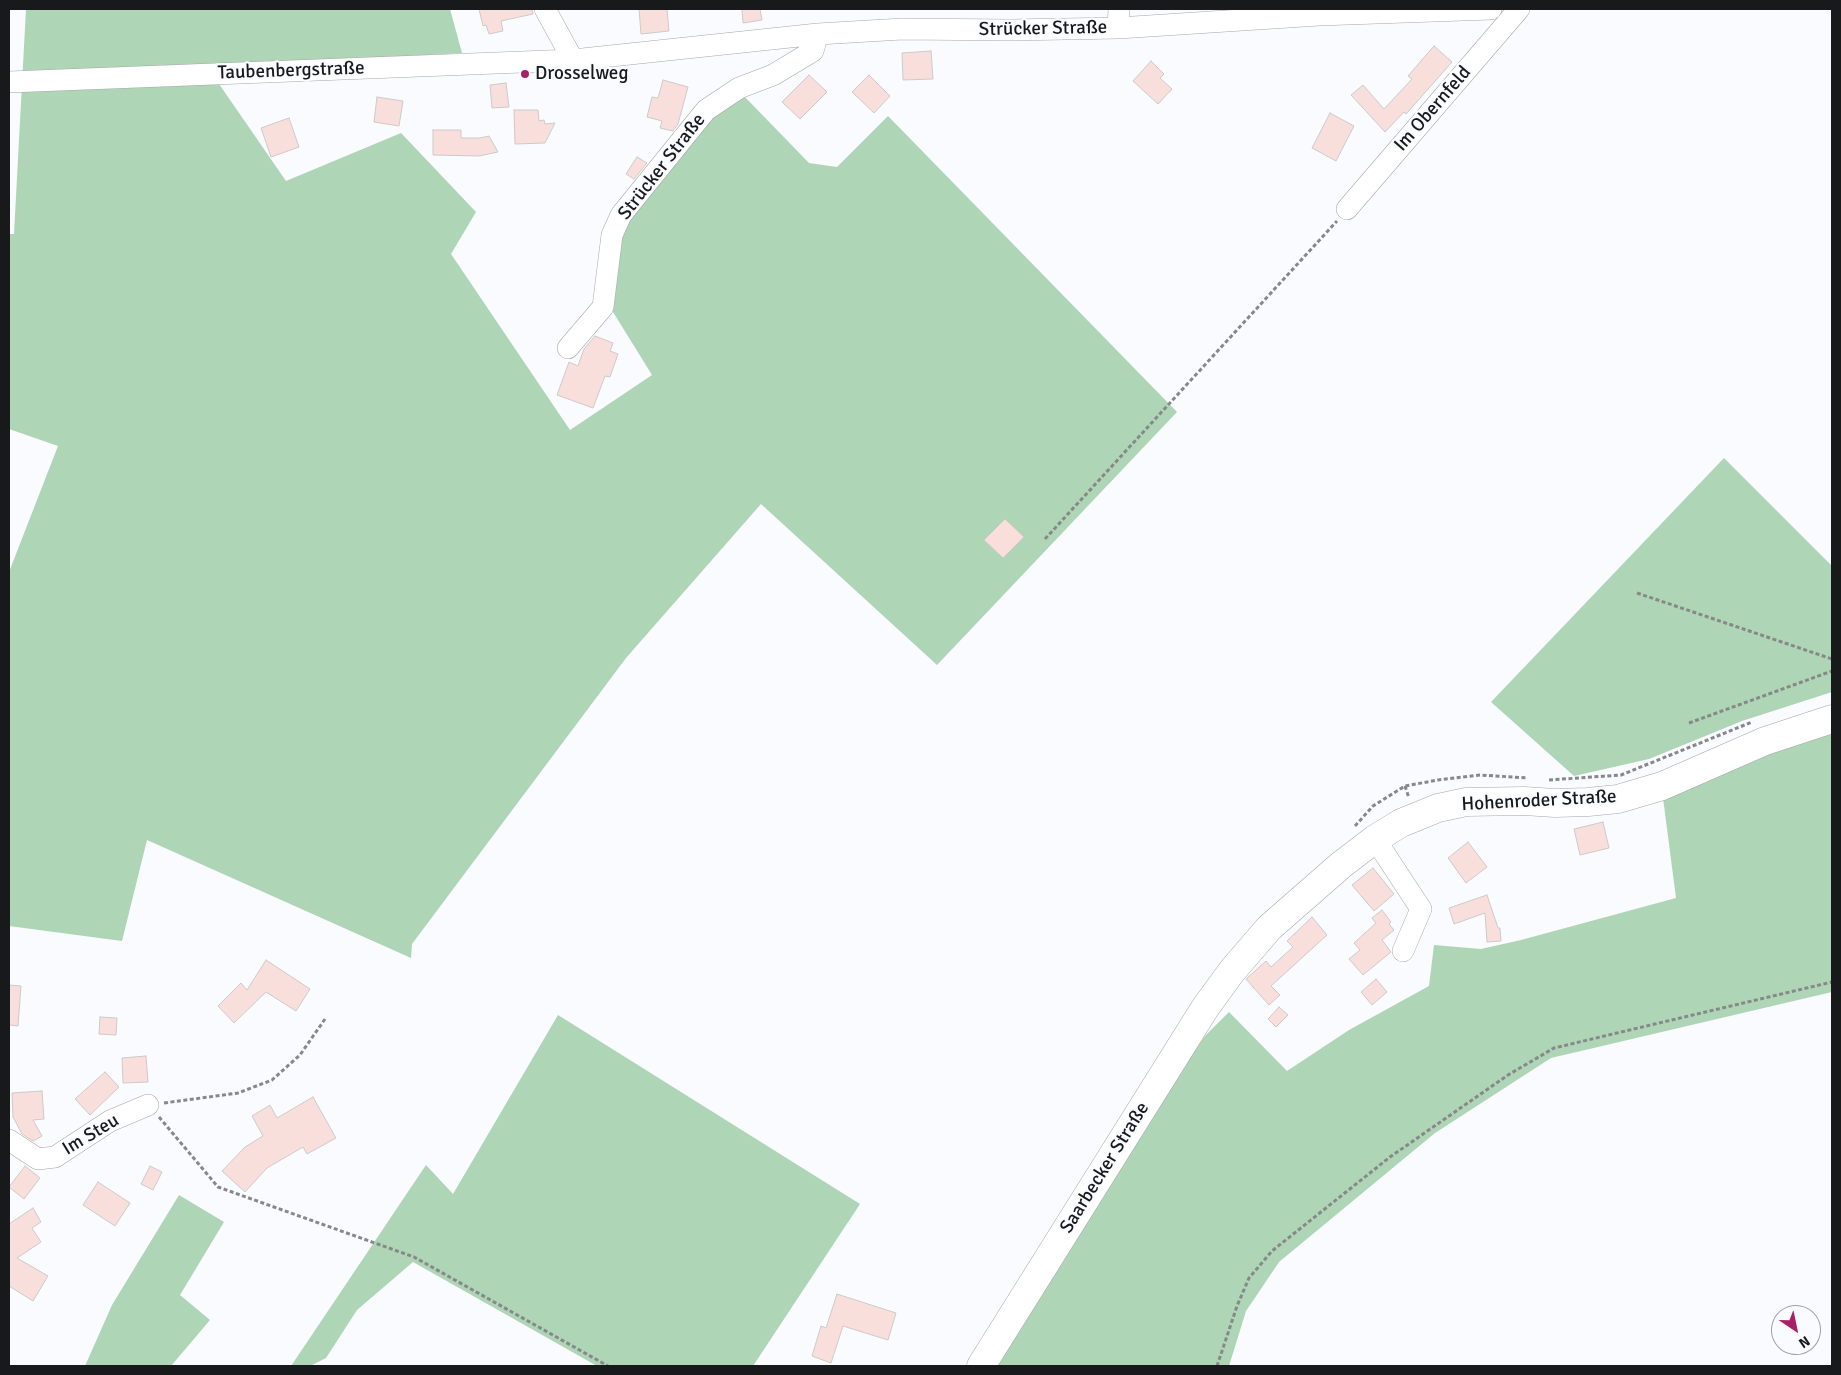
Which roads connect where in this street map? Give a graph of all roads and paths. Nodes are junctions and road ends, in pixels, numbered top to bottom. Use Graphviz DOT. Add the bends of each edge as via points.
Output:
graph roads {
  1 [pos="545,9"];
  2 [pos="1491,9"];
  3 [pos="1518,9"];
  4 [pos="1119,19"];
  5 [pos="818,34"];
  6 [pos="574,60"];
  7 [pos="9,82"];
  8 [pos="1348,209"];
  9 [pos="568,348"];
  10 [pos="1045,539"];
  11 [pos="1636,593"];
  12 [pos="1832,660"];
  13 [pos="1832,671"];
  14 [pos="1761,719"];
  15 [pos="1832,719"];
  16 [pos="1689,723"];
  17 [pos="1533,778"];
  18 [pos="1542,779"];
  19 [pos="1364,833"];
  20 [pos="1403,951"];
  21 [pos="1232,971"];
  22 [pos="1832,982"];
  23 [pos="325,1019"];
  24 [pos="148,1105"];
  25 [pos="9,1140"];
  26 [pos="608,1366"];
  27 [pos="981,1366"];
  28 [pos="1217,1366"];
  1 -- 6 [label="street"];
  2 -- 4 [label="street"];
  3 -- 8 [label="street, Im Obernfeld"];
  4 -- 5 [label="street, Strücker Straße" via="1011,30 902,29"];
  5 -- 6 [label="street, Strücker Straße"];
  5 -- 9 [label="street, Strücker Straße" via="813,51 773,75 740,88 706,110 621,214 612,235 603,307"];
  6 -- 7 [label="street, Taubenbergstraße"];
  8 -- 10 [label="path"];
  11 -- 12 [label="path"];
  13 -- 16 [label="path"];
  14 -- 18 [label="path" via="1621,775"];
  15 -- 19 [label="main road, Hohenroder Straße" via="1765,741 1639,794 1588,802 1466,802"];
  17 -- 19 [label="path" via="1480,775 1405,786 1373,806"];
  19 -- 20 [label="street" via="1421,909"];
  19 -- 21 [label="main road, Hohenroder Straße" via="1334,870 1269,928"];
  21 -- 27 [label="main road, Saarbecker Straße" via="1205,1008"];
  22 -- 28 [label="path" via="1554,1048 1508,1074 1390,1157 1272,1251 1250,1278"];
  23 -- 24 [label="path" via="300,1055 272,1080 238,1092"];
  24 -- 25 [label="street, Im Steu" via="110,1121 55,1157 38,1159"];
  24 -- 26 [label="path" via="218,1187 414,1257"];
}
